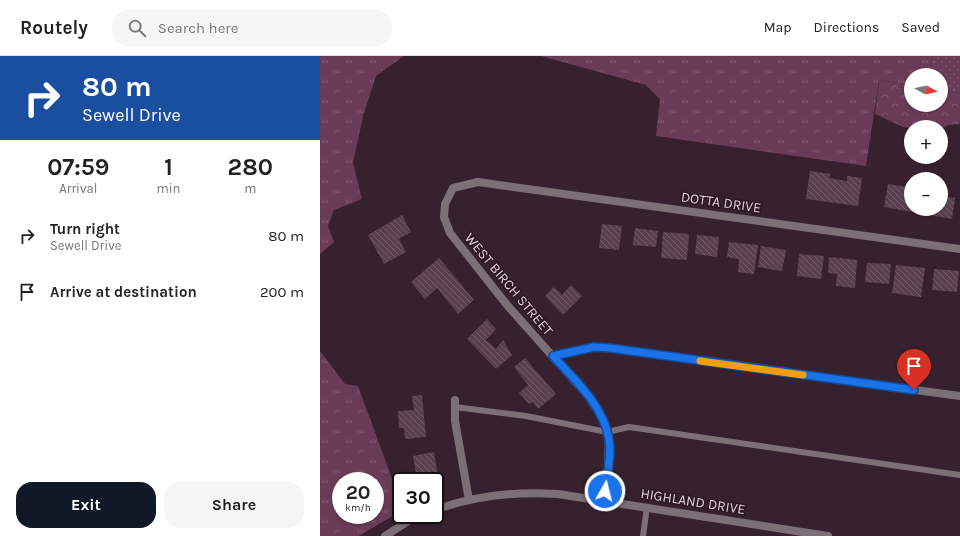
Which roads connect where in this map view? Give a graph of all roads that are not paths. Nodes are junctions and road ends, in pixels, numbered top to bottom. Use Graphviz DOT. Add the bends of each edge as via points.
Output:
graph roads {
  1 [pos="478,182"];
  2 [pos="960,249"];
  3 [pos="553,356"];
  4 [pos="960,396"];
  5 [pos="455,404"];
  6 [pos="607,432"];
  7 [pos="960,475"];
  8 [pos="469,500"];
  9 [pos="604,500"];
  10 [pos="444,507"];
  11 [pos="647,507"];
  12 [pos="404,524"];
  13 [pos="809,535"];
  14 [pos="385,536"];
  15 [pos="643,536"];
  16 [pos="828,536"];
  1 -- 2 [label="street, DOTTA DRIVE"];
  1 -- 3 [label="street, WEST BIRCH STREET" via="453,188 445,204 444,217 450,234 507,305"];
  3 -- 4 [label="street" via="594,347 610,348"];
  3 -- 6 [label="street, WEST BIRCH STREET" via="588,396 603,418"];
  5 -- 6 [label="lane"];
  5 -- 8 [label="street" via="455,421"];
  6 -- 7 [label="lane" via="629,427"];
  6 -- 9 [label="street, WEST BIRCH STREET" via="608,468"];
  8 -- 9 [label="street, HIGHLAND DRIVE" via="524,492"];
  8 -- 10 [label="street, HIGHLAND DRIVE"];
  9 -- 11 [label="street, HIGHLAND DRIVE"];
  11 -- 13 [label="street, HIGHLAND DRIVE"];
  11 -- 15 [label="lane"];
  12 -- 14 [label="street"];
  13 -- 16 [label="street, HIGHLAND DRIVE"];
}
